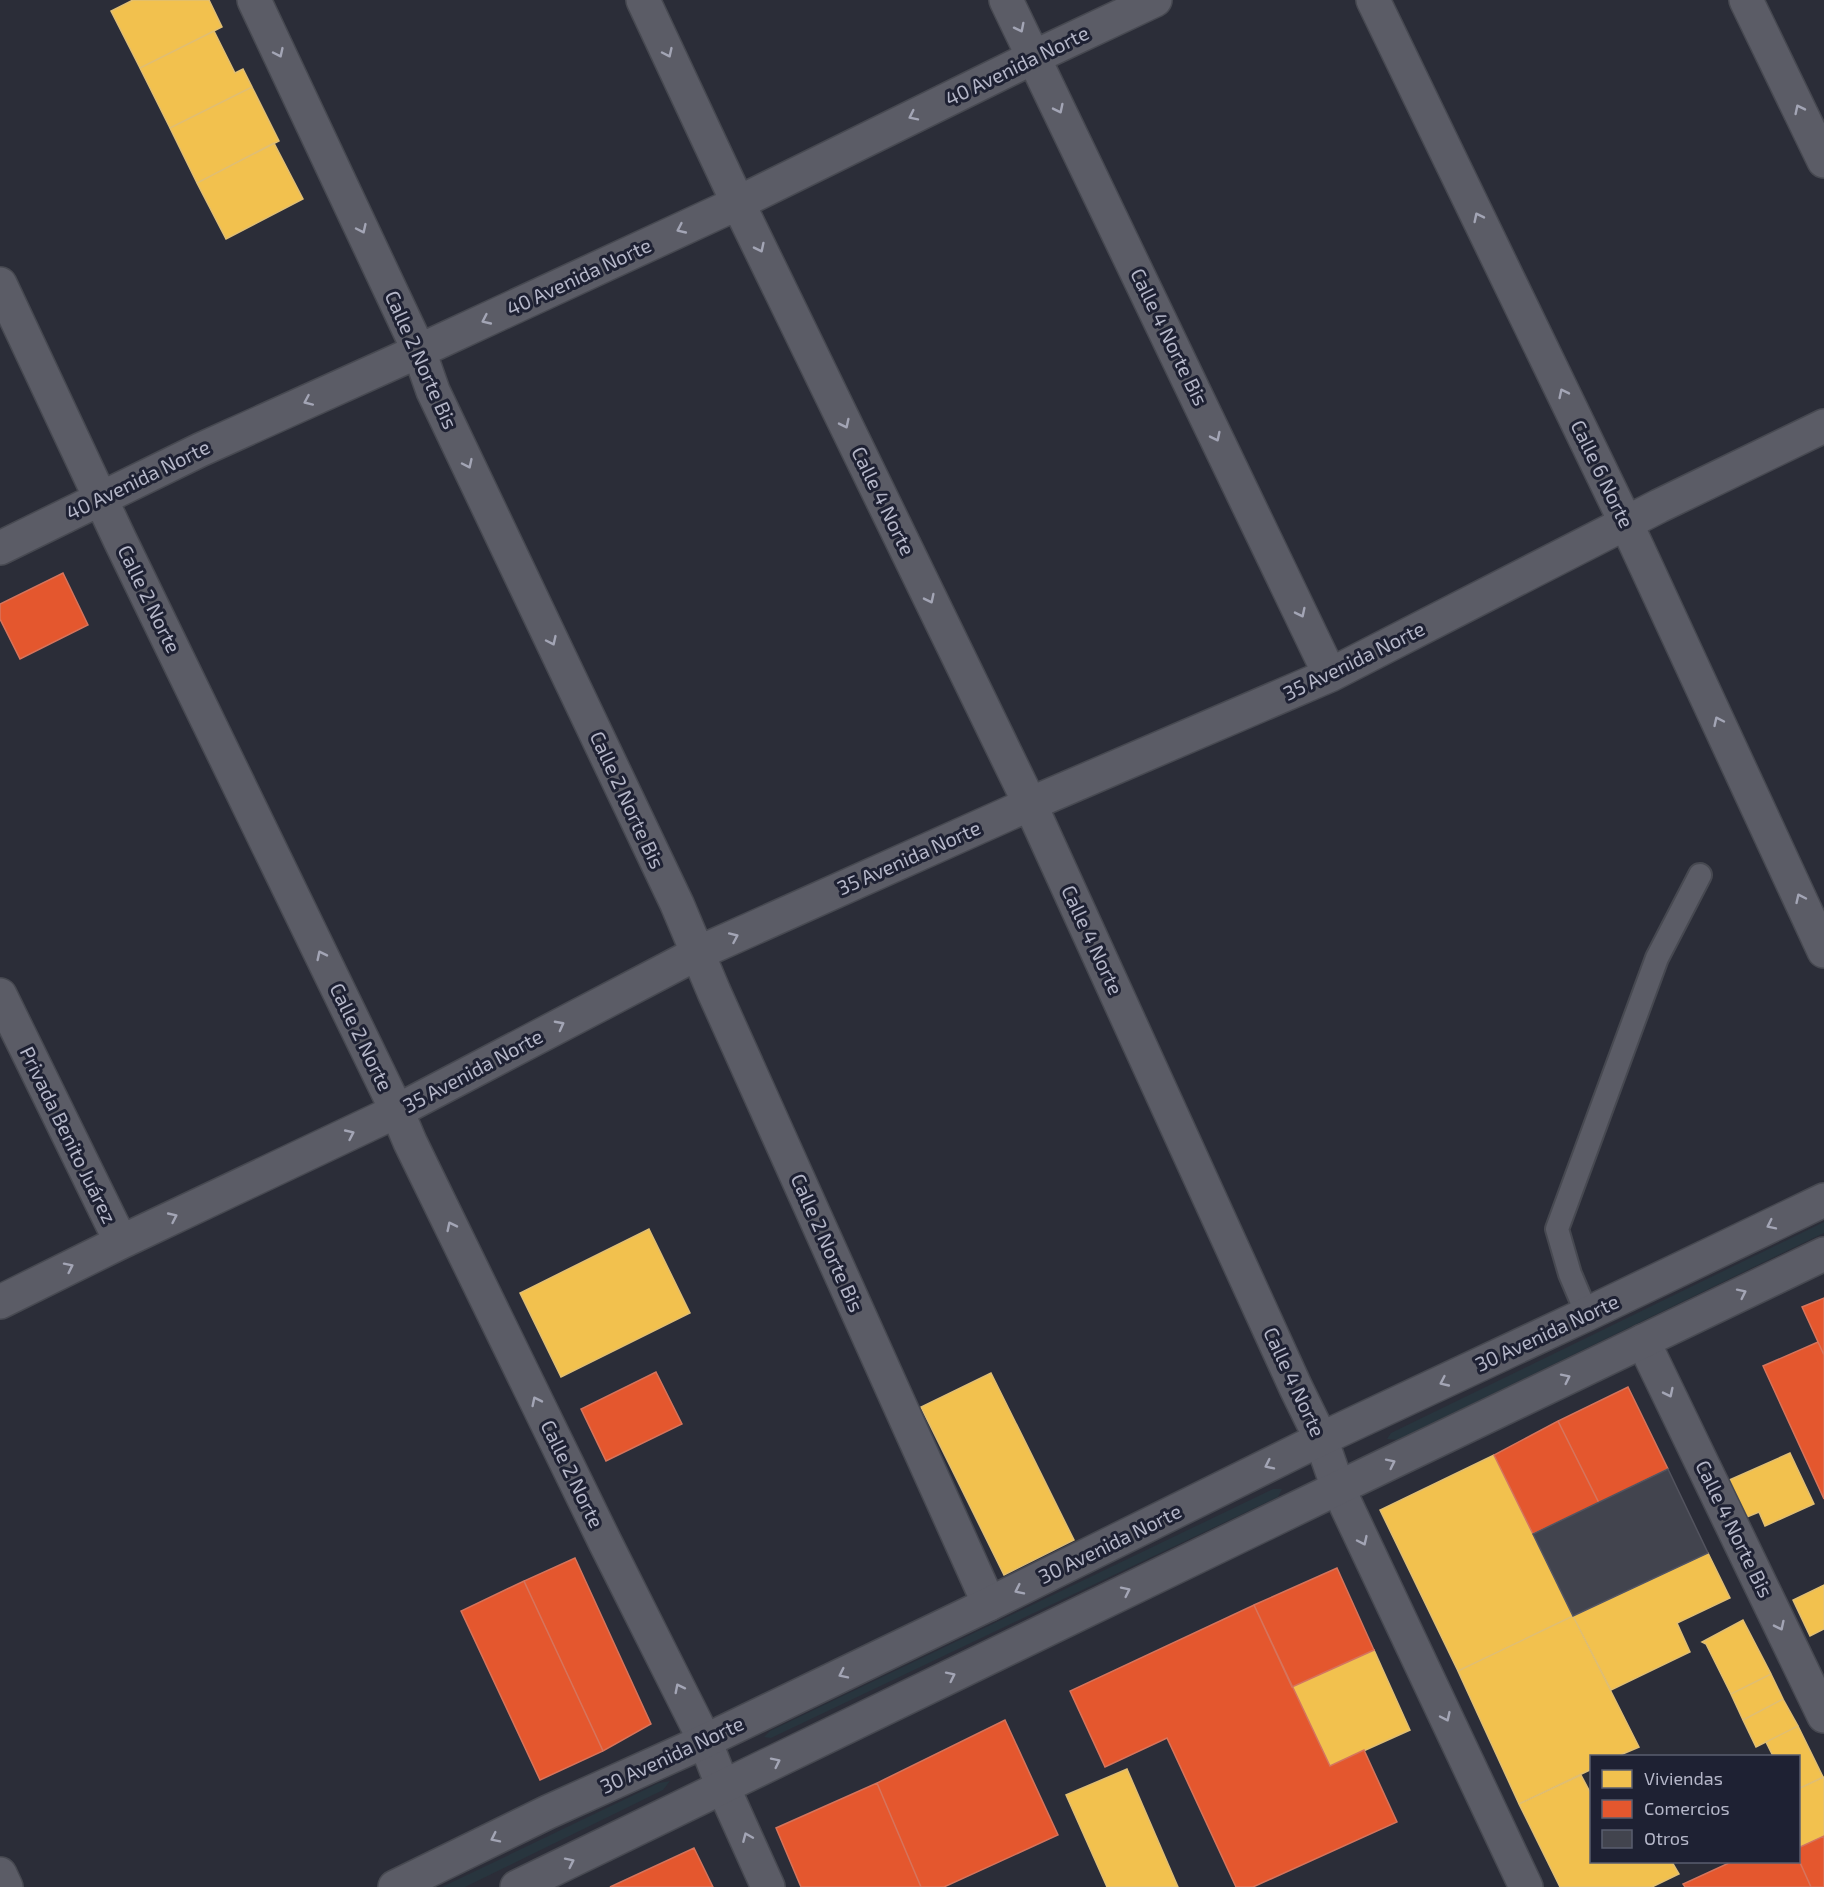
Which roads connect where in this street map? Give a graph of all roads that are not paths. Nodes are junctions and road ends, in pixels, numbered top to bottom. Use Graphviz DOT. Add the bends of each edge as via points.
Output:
graph roads {
  1 [pos="254,0"];
  2 [pos="643,0"];
  3 [pos="1006,0"];
  4 [pos="1155,0"];
  5 [pos="1373,0"];
  6 [pos="1746,0"];
  7 [pos="1034,57"];
  8 [pos="1824,161"];
  9 [pos="738,203"];
  10 [pos="0,284"];
  11 [pos="418,351"];
  12 [pos="1824,426"];
  13 [pos="100,497"];
  14 [pos="1626,523"];
  15 [pos="0,548"];
  16 [pos="1330,675"];
  17 [pos="1030,804"];
  18 [pos="1700,875"];
  19 [pos="1824,951"];
  20 [pos="698,953"];
  21 [pos="0,995"];
  22 [pos="397,1112"];
  23 [pos="1824,1200"];
  24 [pos="120,1242"];
  25 [pos="1824,1254"];
  26 [pos="0,1302"];
  27 [pos="1587,1314"];
  28 [pos="1643,1341"];
  29 [pos="1321,1439"];
  30 [pos="1338,1488"];
  31 [pos="989,1604"];
  32 [pos="1824,1716"];
  33 [pos="705,1741"];
  34 [pos="723,1787"];
  35 [pos="0,1874"];
  36 [pos="6,1887"];
  37 [pos="395,1887"];
  38 [pos="517,1887"];
  39 [pos="768,1887"];
  40 [pos="1526,1887"];
  1 -- 11 [label="street, Calle 2 Norte Bis, one-way"];
  2 -- 9 [label="street, Calle 4 Norte, one-way"];
  3 -- 7 [label="street, Calle 4 Norte Bis, one-way"];
  4 -- 7 [label="street, 40 Avenida Norte"];
  14 -- 5 [label="street, Calle 6 Norte, one-way"];
  8 -- 6 [label="street, one-way"];
  7 -- 9 [label="street, 40 Avenida Norte, one-way"];
  7 -- 16 [label="street, Calle 4 Norte Bis, one-way"];
  9 -- 11 [label="street, 40 Avenida Norte, one-way"];
  9 -- 17 [label="street, Calle 4 Norte, one-way"];
  10 -- 13 [label="street, Calle 2 Norte"];
  11 -- 13 [label="street, 40 Avenida Norte, one-way"];
  11 -- 20 [label="street, Calle 2 Norte Bis, one-way" via="433,391"];
  12 -- 14 [label="street, 35 Avenida Norte"];
  13 -- 15 [label="street, 40 Avenida Norte"];
  22 -- 13 [label="street, Calle 2 Norte, one-way"];
  14 -- 16 [label="street, 35 Avenida Norte"];
  19 -- 14 [label="street, Calle 6 Norte, one-way"];
  16 -- 17 [label="street, 35 Avenida Norte"];
  20 -- 17 [label="street, 35 Avenida Norte, one-way"];
  17 -- 29 [label="street, Calle 4 Norte"];
  18 -- 27 [label="lane" via="1657,958 1557,1229"];
  22 -- 20 [label="street, 35 Avenida Norte, one-way"];
  20 -- 31 [label="street, Calle 2 Norte Bis"];
  21 -- 24 [label="street, Privada Benito Juárez"];
  24 -- 22 [label="street, 35 Avenida Norte, one-way"];
  33 -- 22 [label="street, Calle 2 Norte, one-way"];
  23 -- 27 [label="street, 30 Avenida Norte, one-way"];
  26 -- 24 [label="street, 35 Avenida Norte, one-way"];
  28 -- 25 [label="street, one-way"];
  27 -- 29 [label="street, 30 Avenida Norte, one-way"];
  30 -- 28 [label="street, one-way"];
  28 -- 32 [label="street, Calle 4 Norte Bis, one-way"];
  29 -- 30 [label="street, Calle 4 Norte"];
  29 -- 31 [label="street, 30 Avenida Norte, one-way"];
  34 -- 30 [label="street, one-way"];
  30 -- 40 [label="street, Calle 4 Norte, one-way"];
  31 -- 33 [label="street, 30 Avenida Norte, one-way"];
  33 -- 34 [label="street, Calle 2 Norte"];
  33 -- 37 [label="street, 30 Avenida Norte, one-way"];
  38 -- 34 [label="street, one-way"];
  39 -- 34 [label="street, Calle 2 Norte, one-way"];
  35 -- 36 [label="street"];
}
